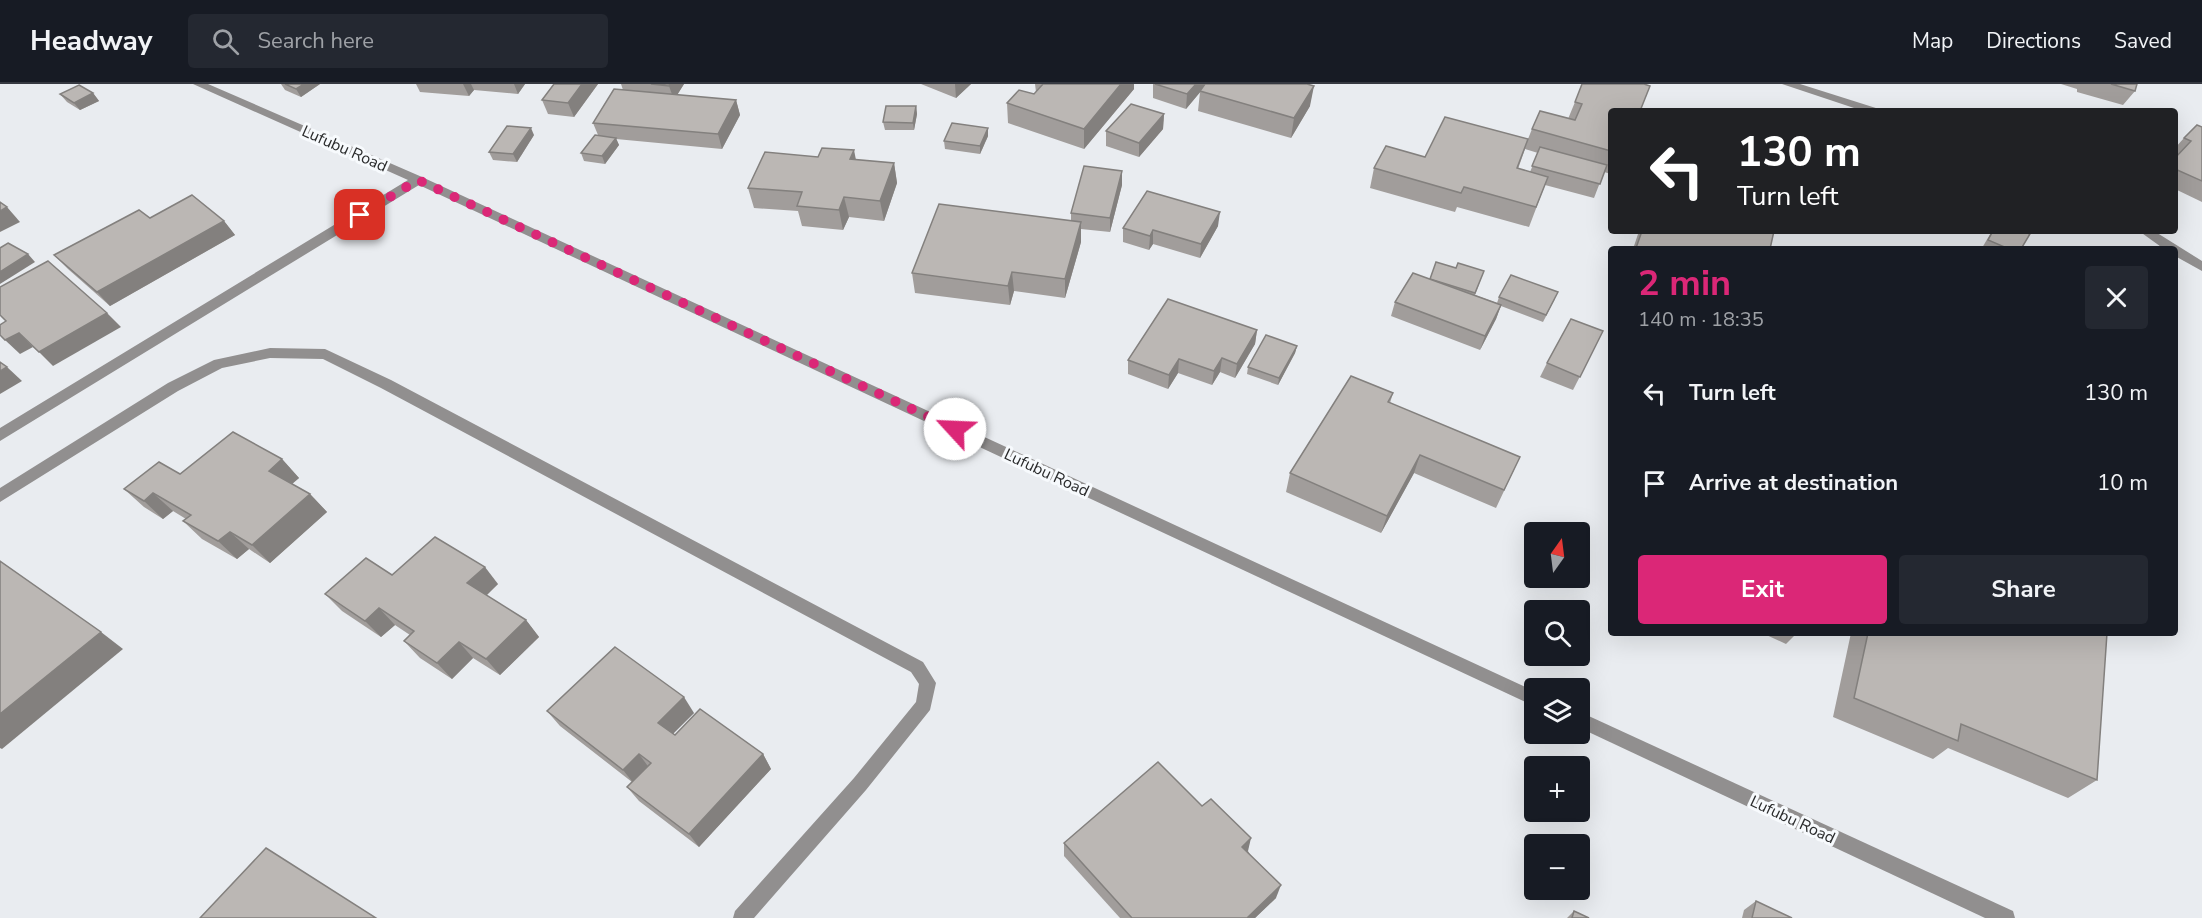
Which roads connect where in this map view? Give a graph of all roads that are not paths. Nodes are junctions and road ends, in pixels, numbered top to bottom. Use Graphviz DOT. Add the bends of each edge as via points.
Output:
graph roads {
  1 [pos="199,84"];
  2 [pos="1788,84"];
  3 [pos="1865,108"];
  4 [pos="418,180"];
  5 [pos="2150,234"];
  6 [pos="2169,246"];
  7 [pos="2178,252"];
  8 [pos="2202,267"];
  9 [pos="0,435"];
  10 [pos="0,496"];
  11 [pos="1524,694"];
  12 [pos="1590,725"];
  13 [pos="742,918"];
  14 [pos="2006,918"];
  1 -- 4 [label="street, Lufubu Road"];
  2 -- 3 [label="street"];
  4 -- 9 [label="street"];
  4 -- 11 [label="street, Lufubu Road"];
  5 -- 6 [label="street"];
  7 -- 8 [label="street"];
  10 -- 13 [label="street" via="173,387 219,364 270,353 325,354 916,668 928,683 924,705"];
  12 -- 14 [label="street, Lufubu Road"];
}
